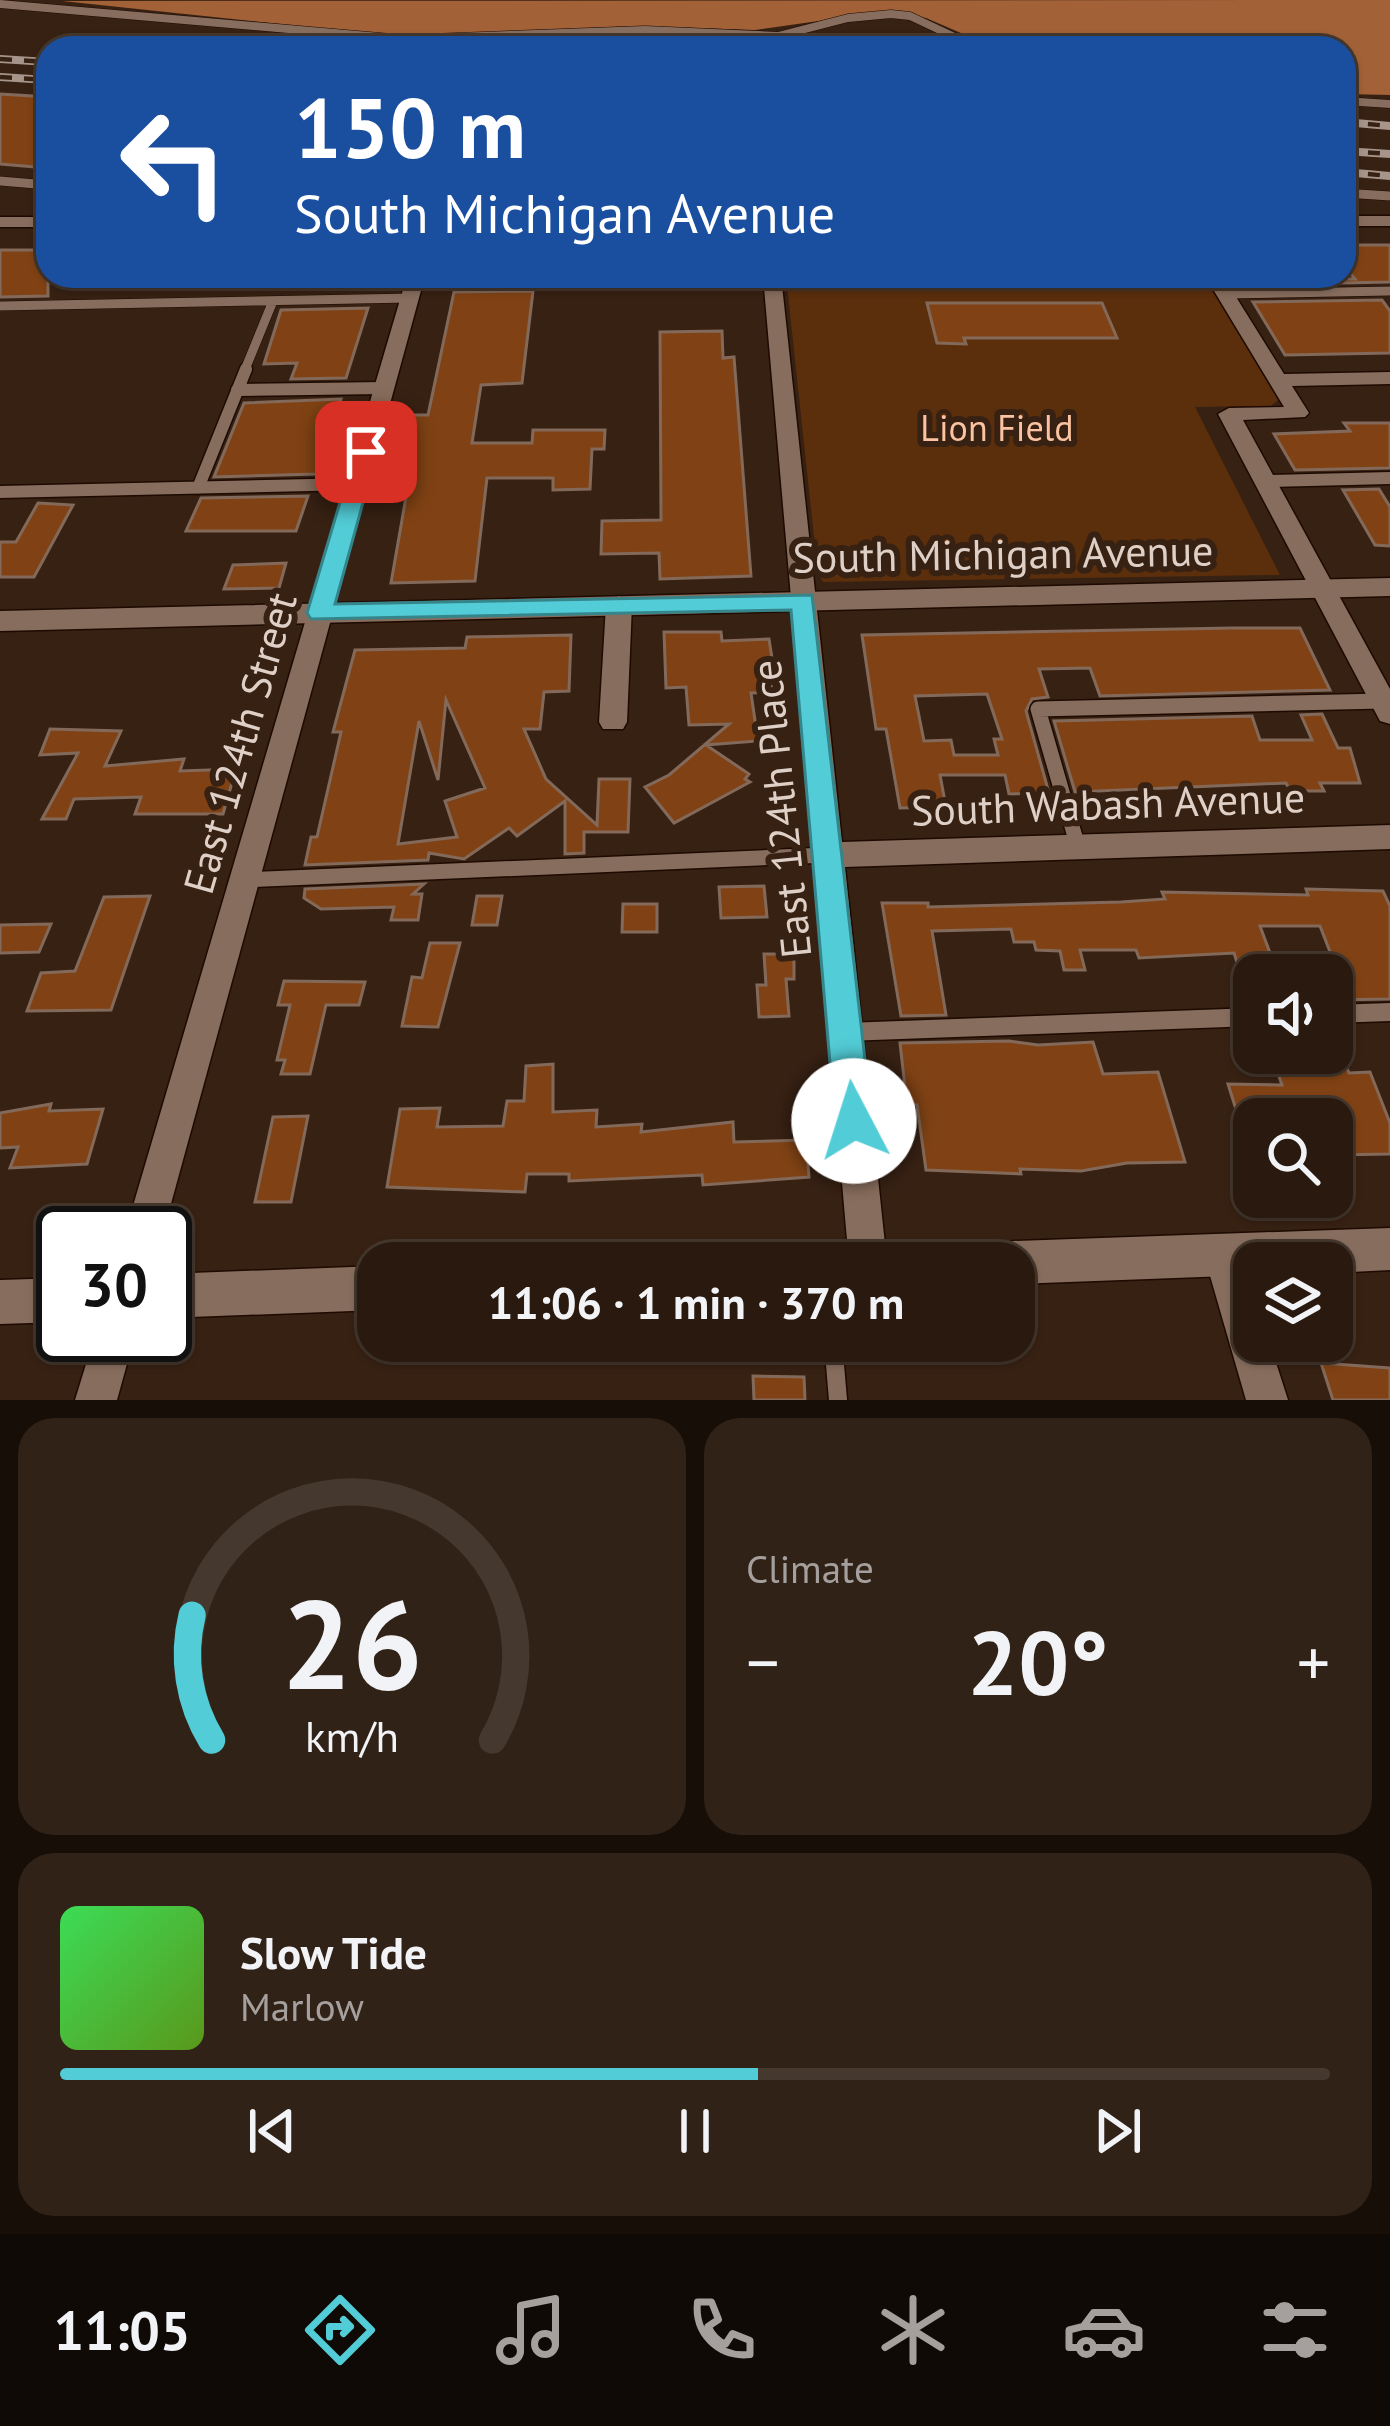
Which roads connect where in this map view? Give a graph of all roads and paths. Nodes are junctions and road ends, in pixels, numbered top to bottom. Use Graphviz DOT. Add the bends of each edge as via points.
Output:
graph roads {
  1 [pos="0,4"];
  2 [pos="46,4"];
  3 [pos="372,36"];
  4 [pos="484,36"];
  5 [pos="778,36"];
  6 [pos="952,36"];
  7 [pos="1356,101"];
  8 [pos="1390,104"];
  9 [pos="0,181"];
  10 [pos="36,183"];
  11 [pos="1356,194"];
  12 [pos="1390,196"];
  13 [pos="1356,221"];
  14 [pos="1390,221"];
  15 [pos="0,222"];
  16 [pos="36,222"];
  17 [pos="403,288"];
  18 [pos="413,288"];
  19 [pos="773,288"];
  20 [pos="1222,288"];
  21 [pos="1293,288"];
  22 [pos="1390,292"];
  23 [pos="273,301"];
  24 [pos="6,306"];
  25 [pos="0,323"];
  26 [pos="1390,378"];
  27 [pos="1343,379"];
  28 [pos="1277,380"];
  29 [pos="384,388"];
  30 [pos="237,390"];
  31 [pos="1298,413"];
  32 [pos="1390,478"];
  33 [pos="1265,481"];
  34 [pos="357,484"];
  35 [pos="198,488"];
  36 [pos="0,492"];
  37 [pos="1390,587"];
  38 [pos="1322,589"];
  39 [pos="803,601"];
  40 [pos="619,605"];
  41 [pos="320,613"];
  42 [pos="0,621"];
  43 [pos="1386,707"];
  44 [pos="613,722"];
  45 [pos="1390,836"];
  46 [pos="1078,847"];
  47 [pos="828,855"];
  48 [pos="244,880"];
  49 [pos="1390,1012"];
  50 [pos="1353,1013"];
  51 [pos="1233,1018"];
  52 [pos="845,1032"];
  53 [pos="152,1206"];
  54 [pos="866,1242"];
  55 [pos="1390,1249"];
  56 [pos="1223,1255"];
  57 [pos="1035,1262"];
  58 [pos="357,1289"];
  59 [pos="192,1295"];
  60 [pos="36,1301"];
  61 [pos="0,1302"];
  62 [pos="107,1362"];
  63 [pos="835,1362"];
  64 [pos="96,1400"];
  65 [pos="838,1400"];
  66 [pos="1267,1400"];
  1 -- 2 [label="lane"];
  2 -- 3 [label="lane"];
  4 -- 5 [label="lane" via="645,30"];
  5 -- 6 [label="lane" via="891,14"];
  7 -- 8 [label="lane"];
  9 -- 10 [label="lane"];
  11 -- 12 [label="lane"];
  13 -- 14 [label="street"];
  15 -- 16 [label="street"];
  17 -- 23 [label="lane"];
  18 -- 29 [label="street, East 124th Street"];
  19 -- 39 [label="street, East 124th Place"];
  20 -- 28 [label="street"];
  21 -- 22 [label="lane"];
  23 -- 24 [label="lane"];
  23 -- 30 [label="lane"];
  24 -- 25 [label="lane"];
  26 -- 27 [label="street"];
  27 -- 28 [label="street"];
  27 -- 31 [label="street"];
  28 -- 31 [label="street"];
  29 -- 30 [label="lane"];
  29 -- 34 [label="street, East 124th Street"];
  30 -- 35 [label="lane"];
  31 -- 33 [label="street" via="1229,414"];
  32 -- 33 [label="lane"];
  33 -- 38 [label="street"];
  34 -- 35 [label="lane"];
  34 -- 41 [label="street, East 124th Street"];
  35 -- 36 [label="lane"];
  37 -- 38 [label="main road, South Michigan Avenue"];
  38 -- 39 [label="main road, South Michigan Avenue"];
  38 -- 43 [label="street"];
  39 -- 40 [label="main road, South Michigan Avenue"];
  39 -- 47 [label="street, East 124th Place"];
  40 -- 41 [label="main road, South Michigan Avenue"];
  40 -- 44 [label="street"];
  41 -- 42 [label="main road, South Michigan Avenue"];
  41 -- 48 [label="street, East 124th Street"];
  43 -- 46 [label="lane" via="1038,709"];
  45 -- 46 [label="street, South Wabash Avenue"];
  46 -- 47 [label="street, South Wabash Avenue"];
  47 -- 48 [label="lane"];
  47 -- 52 [label="street, East 124th Place"];
  48 -- 53 [label="street, East 124th Street"];
  49 -- 50 [label="lane"];
  51 -- 52 [label="lane"];
  52 -- 54 [label="street, East 124th Place"];
  55 -- 56 [label="main road"];
  56 -- 57 [label="main road"];
  56 -- 66 [label="street"];
  58 -- 59 [label="main road"];
  60 -- 61 [label="main road"];
  62 -- 64 [label="street"];
  63 -- 65 [label="lane"];
}
